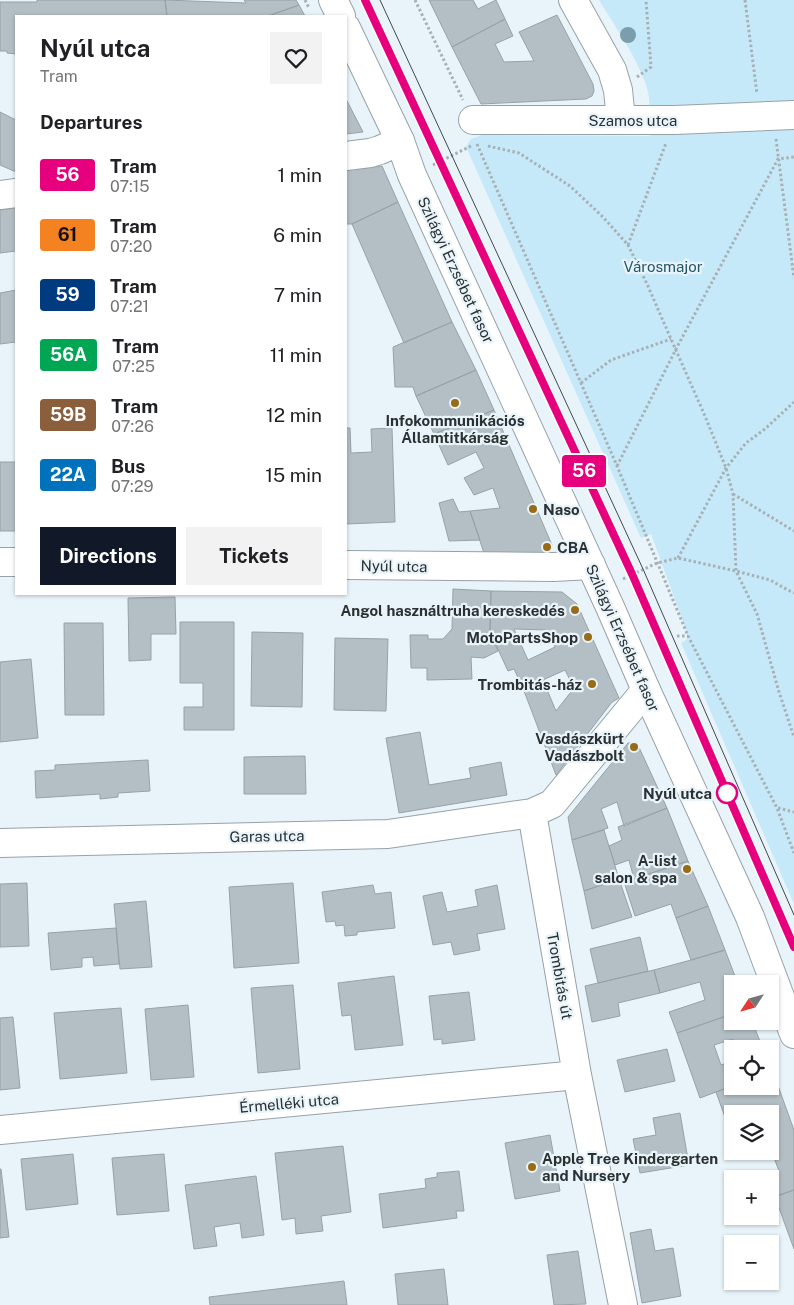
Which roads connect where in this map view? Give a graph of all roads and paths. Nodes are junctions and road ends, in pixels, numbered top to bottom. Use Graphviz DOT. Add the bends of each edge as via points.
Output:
graph roads {
  1 [pos="333,0"];
  2 [pos="415,0"];
  3 [pos="572,0"];
  4 [pos="646,0"];
  5 [pos="745,0"];
  6 [pos="340,15"];
  7 [pos="347,30"];
  8 [pos="618,90"];
  9 [pos="794,115"];
  10 [pos="760,116"];
  11 [pos="621,120"];
  12 [pos="675,120"];
  13 [pos="474,132"];
  14 [pos="400,141"];
  15 [pos="347,156"];
  16 [pos="794,157"];
  17 [pos="778,159"];
  18 [pos="412,174"];
  19 [pos="15,193"];
  20 [pos="0,195"];
  21 [pos="628,245"];
  22 [pos="794,278"];
  23 [pos="671,339"];
  24 [pos="676,349"];
  25 [pos="581,383"];
  26 [pos="794,402"];
  27 [pos="617,466"];
  28 [pos="726,468"];
  29 [pos="734,494"];
  30 [pos="794,531"];
  31 [pos="678,558"];
  32 [pos="0,562"];
  33 [pos="15,562"];
  34 [pos="657,563"];
  35 [pos="347,565"];
  36 [pos="591,565"];
  37 [pos="736,571"];
  38 [pos="623,579"];
  39 [pos="794,592"];
  40 [pos="676,636"];
  41 [pos="688,636"];
  42 [pos="646,690"];
  43 [pos="794,737"];
  44 [pos="777,808"];
  45 [pos="794,812"];
  46 [pos="532,814"];
  47 [pos="0,842"];
  48 [pos="794,853"];
  49 [pos="794,1034"];
  50 [pos="577,1075"];
  51 [pos="0,1130"];
  52 [pos="623,1305"];
  1 -- 6 [label="street"];
  2 -- 13 [label="path"];
  3 -- 8 [label="street" via="612,70"];
  4 -- 8 [label="path" via="651,67"];
  5 -- 10 [label="path"];
  7 -- 14 [label="street, Szilágyi Erzsébet fasor"];
  8 -- 11 [label="street"];
  9 -- 10 [label="street, Szamos utca"];
  10 -- 12 [label="street, Szamos utca"];
  10 -- 17 [label="path" via="776,137"];
  11 -- 12 [label="street, Szamos utca"];
  11 -- 13 [label="street, Szamos utca"];
  12 -- 21 [label="path"];
  13 -- 18 [label="path"];
  13 -- 21 [label="path" via="519,153 570,186"];
  13 -- 25 [label="path"];
  14 -- 15 [label="street" via="370,153"];
  14 -- 18 [label="street, Szilágyi Erzsébet fasor"];
  16 -- 17 [label="path"];
  17 -- 22 [label="path"];
  17 -- 24 [label="path"];
  18 -- 36 [label="street, Szilágyi Erzsébet fasor"];
  19 -- 20 [label="street"];
  21 -- 23 [label="path"];
  23 -- 24 [label="path"];
  23 -- 25 [label="path" via="611,360"];
  24 -- 27 [label="path"];
  24 -- 28 [label="path"];
  25 -- 27 [label="path"];
  26 -- 28 [label="path" via="746,444"];
  27 -- 34 [label="path"];
  28 -- 29 [label="path"];
  28 -- 31 [label="path"];
  29 -- 30 [label="path"];
  29 -- 37 [label="path"];
  31 -- 34 [label="path"];
  31 -- 37 [label="path"];
  32 -- 33 [label="street"];
  34 -- 38 [label="path"];
  34 -- 41 [label="path"];
  35 -- 36 [label="street, Nyúl utca"];
  36 -- 42 [label="street, Szilágyi Erzsébet fasor"];
  37 -- 39 [label="path" via="770,580"];
  37 -- 43 [label="path" via="757,614"];
  40 -- 41 [label="path"];
  41 -- 44 [label="path"];
  42 -- 46 [label="street" via="552,804"];
  42 -- 49 [label="street, Szilágyi Erzsébet fasor" via="750,917"];
  44 -- 45 [label="path"];
  44 -- 48 [label="path"];
  46 -- 47 [label="street, Garas utca" via="388,834"];
  46 -- 50 [label="street, Trombitás út"];
  50 -- 51 [label="street, Érmelléki utca"];
  50 -- 52 [label="street, Trombitás út"];
}
